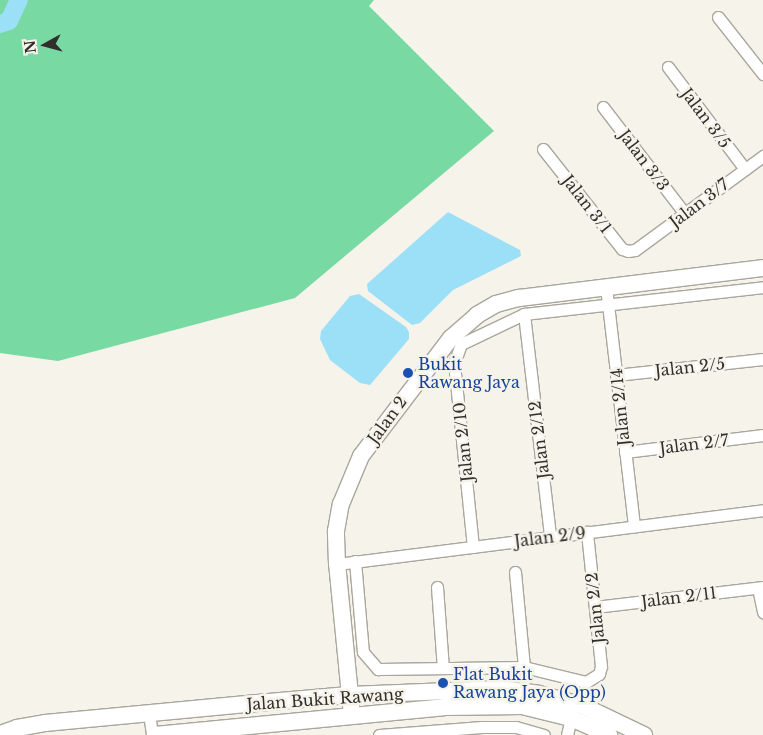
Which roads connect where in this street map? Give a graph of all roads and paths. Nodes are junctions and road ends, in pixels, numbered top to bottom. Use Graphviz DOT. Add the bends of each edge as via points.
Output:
graph roads {
  1 [pos="718,17"];
  2 [pos="668,68"];
  3 [pos="763,74"];
  4 [pos="603,107"];
  5 [pos="543,149"];
  6 [pos="763,156"];
  7 [pos="745,169"];
  8 [pos="685,214"];
  9 [pos="635,250"];
  10 [pos="763,268"];
  11 [pos="606,287"];
  12 [pos="763,287"];
  13 [pos="608,304"];
  14 [pos="524,314"];
  15 [pos="763,359"];
  16 [pos="616,375"];
  17 [pos="763,435"];
  18 [pos="625,452"];
  19 [pos="763,510"];
  20 [pos="634,526"];
  21 [pos="587,532"];
  22 [pos="550,537"];
  23 [pos="473,547"];
  24 [pos="355,561"];
  25 [pos="337,564"];
  26 [pos="515,572"];
  27 [pos="437,587"];
  28 [pos="760,588"];
  29 [pos="596,607"];
  30 [pos="763,612"];
  31 [pos="524,666"];
  32 [pos="443,668"];
  33 [pos="350,695"];
  34 [pos="444,707"];
  35 [pos="149,713"];
  36 [pos="352,716"];
  37 [pos="571,718"];
  38 [pos="47,729"];
  39 [pos="516,731"];
  40 [pos="445,732"];
  41 [pos="0,734"];
  42 [pos="153,735"];
  43 [pos="379,735"];
  44 [pos="544,735"];
  45 [pos="567,735"];
  46 [pos="609,735"];
  47 [pos="644,735"];
  1 -- 3 [label="street"];
  2 -- 7 [label="street, Jalan 3/5"];
  4 -- 8 [label="street, Jalan 3/3"];
  5 -- 9 [label="street, Jalan 3/1" via="622,249"];
  6 -- 7 [label="street, Jalan 3/7"];
  7 -- 8 [label="street, Jalan 3/7"];
  8 -- 9 [label="street, Jalan 3/7"];
  10 -- 11 [label="street, Jalan 2"];
  11 -- 13 [label="street, Jalan 2/14"];
  11 -- 25 [label="street, Jalan 2" via="519,298 496,304 464,324 420,376 361,456 341,504 336,531"];
  12 -- 13 [label="street, Jalan 2/10"];
  13 -- 14 [label="street, Jalan 2/10"];
  13 -- 16 [label="street, Jalan 2/14"];
  14 -- 22 [label="street, Jalan 2/12"];
  14 -- 23 [label="street, Jalan 2/10" via="461,344 454,358"];
  15 -- 16 [label="street, Jalan 2/5"];
  16 -- 18 [label="street, Jalan 2/14"];
  17 -- 18 [label="street, Jalan 2/7"];
  18 -- 20 [label="street, Jalan 2/14"];
  19 -- 20 [label="street, Jalan 2/9"];
  20 -- 21 [label="street, Jalan 2/9"];
  21 -- 22 [label="street, Jalan 2/9"];
  21 -- 29 [label="street, Jalan 2/2"];
  22 -- 23 [label="street, Jalan 2/9"];
  23 -- 24 [label="street, Jalan 2/9"];
  24 -- 25 [label="street, Jalan 2/9"];
  24 -- 32 [label="street, Jalan 2/2" via="363,652 368,661 387,671"];
  25 -- 33 [label="street, Jalan 2"];
  26 -- 31 [label="street"];
  27 -- 32 [label="street"];
  28 -- 29 [label="street, Jalan 2/11"];
  28 -- 30 [label="street"];
  29 -- 31 [label="street, Jalan 2/2" via="601,666 594,679 578,682"];
  31 -- 32 [label="street, Jalan 2/2"];
  33 -- 35 [label="street, Jalan Bukit Rawang"];
  33 -- 36 [label="street, Jalan 2"];
  33 -- 47 [label="street, Jalan Bukit Rawang" via="522,690 581,705"];
  34 -- 36 [label="street, Jalan Bukit Rawang"];
  34 -- 37 [label="street, Jalan Bukit Rawang" via="522,706"];
  34 -- 40 [label="street"];
  35 -- 38 [label="street, Jalan Bukit Rawang"];
  35 -- 42 [label="street"];
  36 -- 42 [label="street, Jalan Bukit Rawang"];
  37 -- 45 [label="street"];
  37 -- 46 [label="street, Jalan Bukit Rawang"];
  38 -- 41 [label="street, Jalan Bukit Rawang" via="17,728"];
  39 -- 40 [label="street"];
  39 -- 44 [label="street"];
  40 -- 43 [label="street"];
}
